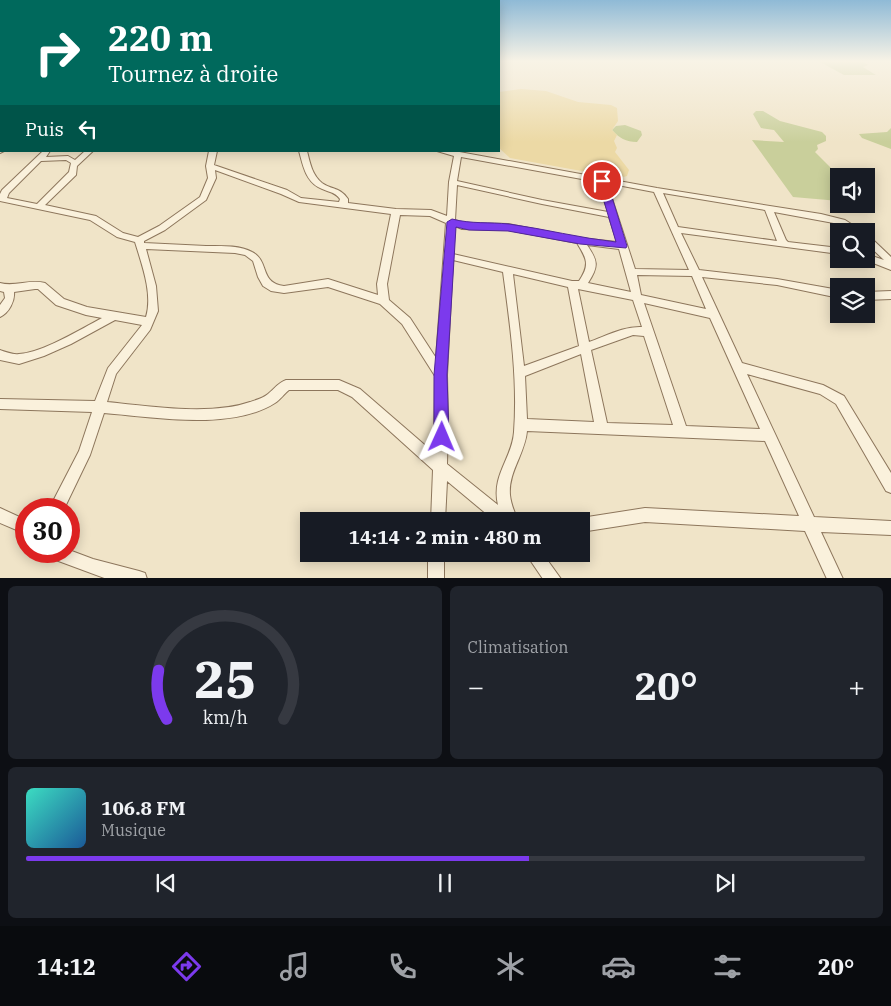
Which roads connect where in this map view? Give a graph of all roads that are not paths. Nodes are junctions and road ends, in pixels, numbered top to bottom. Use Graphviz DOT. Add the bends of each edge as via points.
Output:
graph roads {
  1 [pos="46,152"];
  2 [pos="89,152"];
  3 [pos="213,152"];
  4 [pos="303,152"];
  5 [pos="444,152"];
  6 [pos="458,155"];
  7 [pos="38,159"];
  8 [pos="75,163"];
  9 [pos="210,166"];
  10 [pos="602,181"];
  11 [pos="453,182"];
  12 [pos="657,190"];
  13 [pos="2,192"];
  14 [pos="40,206"];
  15 [pos="343,206"];
  16 [pos="769,209"];
  17 [pos="396,212"];
  18 [pos="612,215"];
  19 [pos="452,222"];
  20 [pos="844,223"];
  21 [pos="674,229"];
  22 [pos="580,241"];
  23 [pos="140,243"];
  24 [pos="786,245"];
  25 [pos="622,246"];
  26 [pos="875,247"];
  27 [pos="830,250"];
  28 [pos="450,256"];
  29 [pos="875,261"];
  30 [pos="891,262"];
  31 [pos="891,267"];
  32 [pos="507,269"];
  33 [pos="632,272"];
  34 [pos="694,273"];
  35 [pos="577,285"];
  36 [pos="5,288"];
  37 [pos="830,292"];
  38 [pos="891,295"];
  39 [pos="875,296"];
  40 [pos="637,297"];
  41 [pos="384,301"];
  42 [pos="0,313"];
  43 [pos="712,314"];
  44 [pos="113,316"];
  45 [pos="149,322"];
  46 [pos="649,332"];
  47 [pos="585,349"];
  48 [pos="0,355"];
  49 [pos="737,366"];
  50 [pos="520,372"];
  51 [pos="441,375"];
  52 [pos="0,404"];
  53 [pos="100,407"];
  54 [pos="520,425"];
  55 [pos="602,428"];
  56 [pos="682,431"];
  57 [pos="769,434"];
  58 [pos="440,467"];
  59 [pos="891,486"];
  60 [pos="62,498"];
  61 [pos="438,512"];
  62 [pos="495,512"];
  63 [pos="507,512"];
  64 [pos="0,515"];
  65 [pos="15,522"];
  66 [pos="590,524"];
  67 [pos="810,524"];
  68 [pos="891,528"];
  69 [pos="80,561"];
  70 [pos="436,562"];
  71 [pos="540,562"];
  72 [pos="139,578"];
  73 [pos="436,578"];
  74 [pos="553,578"];
  75 [pos="835,578"];
  1 -- 7 [label="street"];
  2 -- 8 [label="street"];
  3 -- 9 [label="street"];
  4 -- 15 [label="street" via="309,173 320,185 340,193 344,199"];
  5 -- 6 [label="street"];
  6 -- 10 [label="street"];
  6 -- 11 [label="street"];
  7 -- 8 [label="street" via="68,158"];
  7 -- 13 [label="street"];
  8 -- 14 [label="street" via="73,173"];
  9 -- 15 [label="street" via="284,192 295,199"];
  9 -- 23 [label="street" via="212,178 203,198"];
  10 -- 12 [label="street"];
  10 -- 18 [label="street"];
  11 -- 18 [label="street"];
  11 -- 19 [label="street"];
  12 -- 16 [label="street"];
  12 -- 21 [label="street"];
  13 -- 14 [label="street" via="2,199"];
  14 -- 23 [label="street" via="93,218"];
  15 -- 17 [label="street"];
  16 -- 20 [label="street"];
  16 -- 24 [label="street"];
  17 -- 19 [label="street" via="431,213"];
  17 -- 41 [label="street" via="382,284"];
  18 -- 25 [label="street"];
  19 -- 22 [label="street" via="469,227 508,227"];
  19 -- 28 [label="street"];
  21 -- 24 [label="street"];
  21 -- 34 [label="street"];
  22 -- 25 [label="street"];
  22 -- 35 [label="street" via="592,259 593,268"];
  23 -- 41 [label="street" via="248,252 257,259 259,274 266,283 277,289 290,290 328,283"];
  23 -- 45 [label="street" via="153,304"];
  24 -- 27 [label="street"];
  25 -- 33 [label="street"];
  26 -- 30 [label="street"];
  28 -- 32 [label="street"];
  28 -- 51 [label="street"];
  29 -- 31 [label="street"];
  32 -- 35 [label="street"];
  32 -- 50 [label="street"];
  33 -- 34 [label="street"];
  33 -- 40 [label="street"];
  34 -- 37 [label="street" via="792,284"];
  34 -- 43 [label="street"];
  35 -- 40 [label="street"];
  35 -- 47 [label="street"];
  36 -- 42 [label="street" via="10,299"];
  36 -- 44 [label="street" via="41,286 60,302"];
  38 -- 39 [label="street"];
  40 -- 43 [label="street"];
  40 -- 46 [label="street"];
  41 -- 51 [label="street" via="406,321"];
  43 -- 49 [label="street"];
  44 -- 45 [label="street"];
  44 -- 48 [label="street" via="28,357 18,359"];
  45 -- 53 [label="street" via="113,370"];
  46 -- 47 [label="street" via="622,334"];
  46 -- 56 [label="street"];
  47 -- 50 [label="street"];
  47 -- 55 [label="street"];
  49 -- 57 [label="street"];
  49 -- 59 [label="street" via="823,390 840,400"];
  50 -- 54 [label="street"];
  51 -- 58 [label="street"];
  52 -- 53 [label="street"];
  53 -- 58 [label="street" via="191,416 258,406 271,400 286,385 339,385 356,393"];
  53 -- 60 [label="street" via="79,467"];
  54 -- 55 [label="street"];
  54 -- 63 [label="street" via="517,448 501,490"];
  55 -- 56 [label="street"];
  56 -- 57 [label="street"];
  57 -- 67 [label="street"];
  58 -- 61 [label="street"];
  58 -- 62 [label="street"];
  64 -- 65 [label="street"];
  66 -- 67 [label="street" via="645,515"];
  67 -- 68 [label="street"];
  67 -- 75 [label="street"];
  69 -- 72 [label="street"];
  70 -- 73 [label="street"];
  71 -- 74 [label="street"];
}
